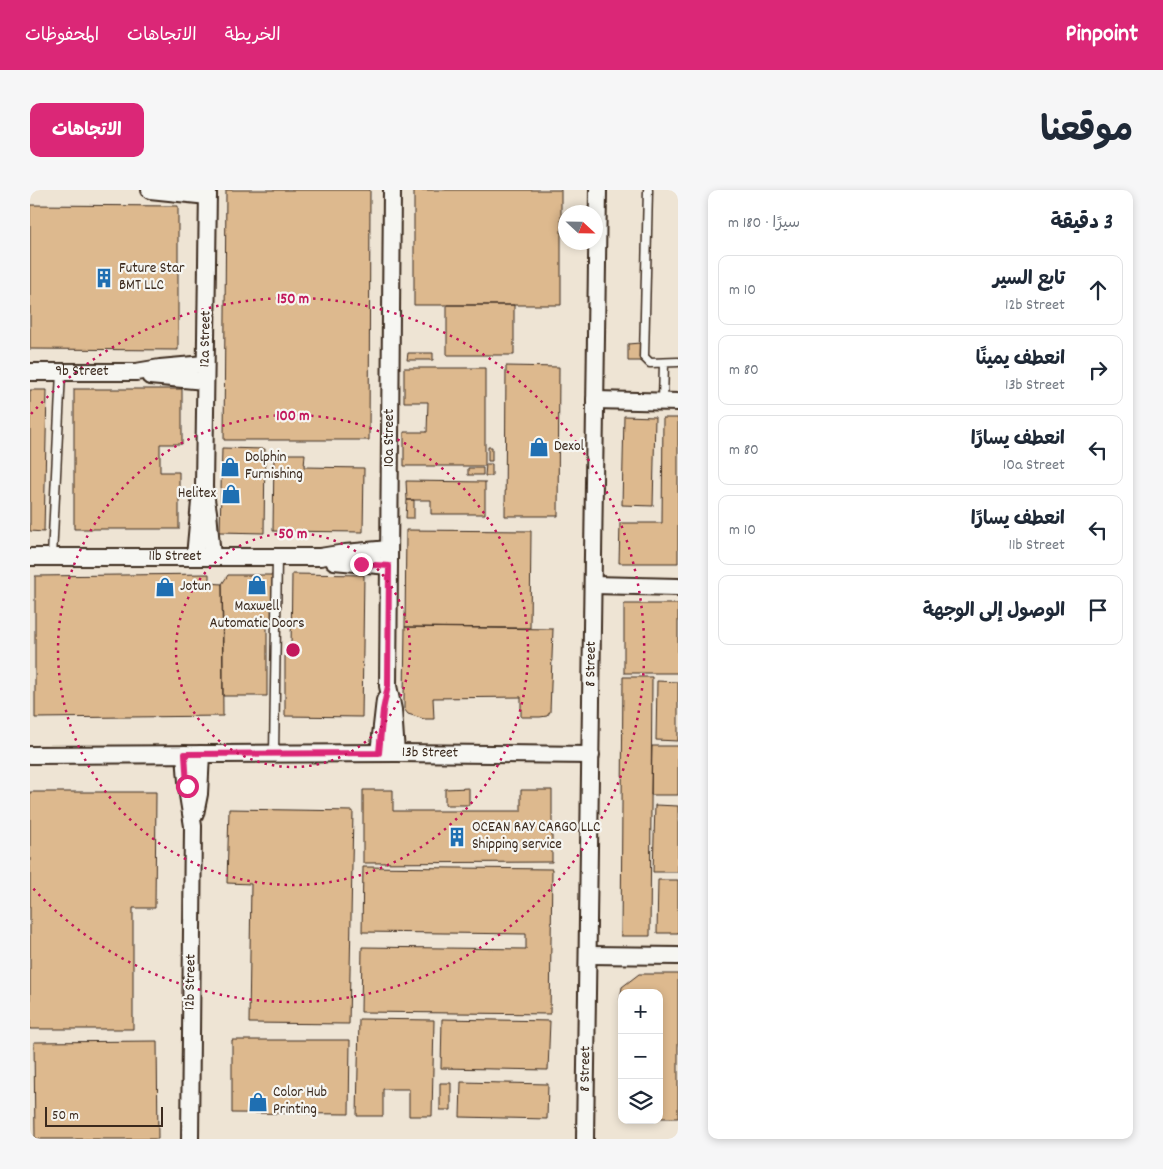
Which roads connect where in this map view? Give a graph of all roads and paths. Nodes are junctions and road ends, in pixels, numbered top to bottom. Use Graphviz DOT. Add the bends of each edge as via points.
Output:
graph roads {
  1 [pos="150,190"];
  2 [pos="392,190"];
  3 [pos="598,190"];
  4 [pos="648,190"];
  5 [pos="208,193"];
  6 [pos="678,362"];
  7 [pos="664,363"];
  8 [pos="205,364"];
  9 [pos="30,372"];
  10 [pos="61,372"];
  11 [pos="136,372"];
  12 [pos="205,381"];
  13 [pos="595,400"];
  14 [pos="671,402"];
  15 [pos="204,487"];
  16 [pos="389,549"];
  17 [pos="30,557"];
  18 [pos="52,557"];
  19 [pos="195,557"];
  20 [pos="212,557"];
  21 [pos="277,557"];
  22 [pos="320,557"];
  23 [pos="389,566"];
  24 [pos="593,585"];
  25 [pos="678,587"];
  26 [pos="388,686"];
  27 [pos="379,753"];
  28 [pos="396,753"];
  29 [pos="193,754"];
  30 [pos="274,754"];
  31 [pos="30,755"];
  32 [pos="590,755"];
  33 [pos="588,955"];
  34 [pos="678,956"];
  35 [pos="190,1139"];
  36 [pos="585,1139"];
  1 -- 5 [label="street"];
  2 -- 16 [label="street, 10a Street"];
  3 -- 13 [label="street, 8 Street"];
  4 -- 7 [label="lane" via="644,357 650,363"];
  5 -- 8 [label="street, 12a Street"];
  6 -- 7 [label="lane"];
  7 -- 14 [label="lane"];
  8 -- 11 [label="street, 9b Street"];
  8 -- 12 [label="street, 12a Street"];
  9 -- 10 [label="street, 9b Street"];
  10 -- 11 [label="street, 9b Street"];
  10 -- 18 [label="lane"];
  11 -- 12 [label="street, 9b Street" via="160,378"];
  12 -- 15 [label="street, 12a Street"];
  13 -- 14 [label="street"];
  13 -- 24 [label="street, 8 Street"];
  15 -- 19 [label="street, 12a Street"];
  15 -- 20 [label="street, 12a Street"];
  16 -- 22 [label="street, 11b Street"];
  16 -- 23 [label="street, 10a Street"];
  17 -- 18 [label="street, 11b Street"];
  18 -- 19 [label="street, 11b Street"];
  19 -- 20 [label="street, 11b Street"];
  20 -- 21 [label="street, 11b Street"];
  21 -- 22 [label="street, 11b Street"];
  21 -- 30 [label="lane"];
  22 -- 23 [label="street, 11b Street"];
  23 -- 26 [label="street, 10a Street"];
  24 -- 25 [label="street"];
  24 -- 32 [label="street, 8 Street"];
  26 -- 27 [label="street, 10a Street"];
  26 -- 28 [label="street, 10a Street"];
  27 -- 28 [label="street, 13b Street"];
  27 -- 30 [label="street, 13b Street"];
  28 -- 32 [label="street, 13b Street"];
  29 -- 30 [label="street, 13b Street"];
  29 -- 31 [label="street, 13b Street"];
  29 -- 35 [label="street, 12b Street" via="199,794 193,826"];
  32 -- 33 [label="street, 8 Street"];
  33 -- 34 [label="street"];
  33 -- 36 [label="street, 8 Street"];
}
